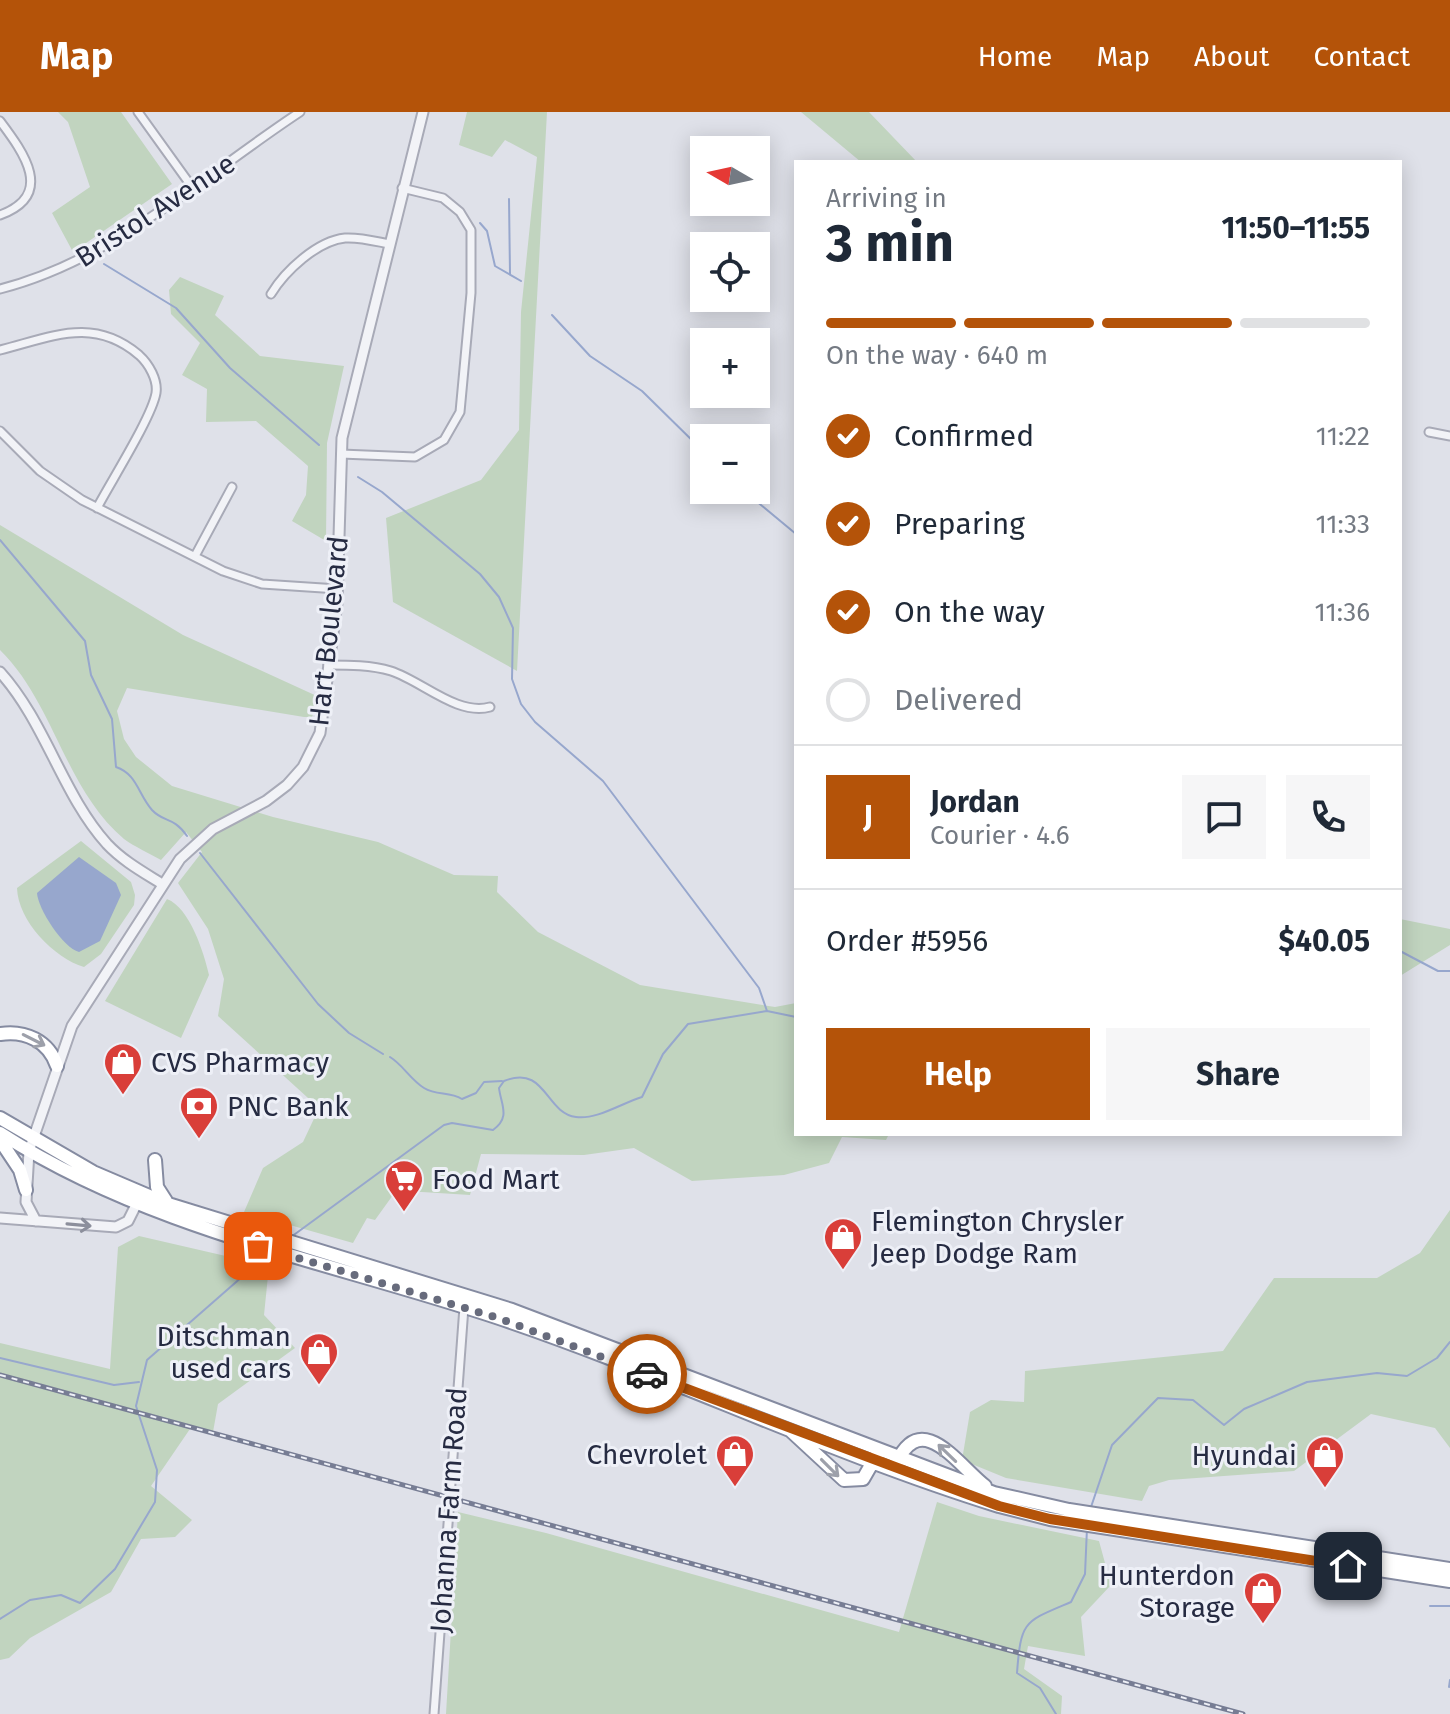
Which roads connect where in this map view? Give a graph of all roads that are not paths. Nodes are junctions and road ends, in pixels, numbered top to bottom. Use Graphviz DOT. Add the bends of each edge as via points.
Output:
graph roads {
  1 [pos="138,112"];
  2 [pos="300,112"];
  3 [pos="423,112"];
  4 [pos="0,121"];
  5 [pos="192,187"];
  6 [pos="402,188"];
  7 [pos="0,215"];
  8 [pos="389,244"];
  9 [pos="0,289"];
  10 [pos="271,294"];
  11 [pos="0,350"];
  12 [pos="0,431"];
  13 [pos="1429,432"];
  14 [pos="1450,436"];
  15 [pos="341,454"];
  16 [pos="232,487"];
  17 [pos="97,508"];
  18 [pos="195,556"];
  19 [pos="338,589"];
  20 [pos="328,665"];
  21 [pos="0,672"];
  22 [pos="490,707"];
  23 [pos="162,884"];
  24 [pos="0,1034"];
  25 [pos="57,1066"];
  26 [pos="0,1118"];
  27 [pos="0,1133"];
  28 [pos="0,1140"];
  29 [pos="30,1144"];
  30 [pos="155,1160"];
  31 [pos="26,1196"];
  32 [pos="139,1199"];
  33 [pos="168,1204"];
  34 [pos="5,1219"];
  35 [pos="36,1221"];
  36 [pos="261,1240"];
  37 [pos="295,1250"];
  38 [pos="464,1307"];
  39 [pos="786,1426"];
  40 [pos="877,1455"];
  41 [pos="897,1463"];
  42 [pos="994,1493"];
  43 [pos="1083,1518"];
  44 [pos="1100,1521"];
  45 [pos="1450,1569"];
  46 [pos="1450,1581"];
  47 [pos="434,1714"];
  1 -- 5 [label="street"];
  2 -- 5 [label="street, Bristol Avenue"];
  3 -- 6 [label="street, Hart Boulevard"];
  4 -- 7 [label="street" via="25,158 31,180 24,200"];
  5 -- 9 [label="street, Bristol Avenue" via="75,264"];
  6 -- 8 [label="street, Hart Boulevard"];
  6 -- 15 [label="street" via="443,198 471,230 460,412 444,440 415,457"];
  8 -- 10 [label="street" via="352,238 332,241 283,274"];
  8 -- 15 [label="street, Hart Boulevard"];
  11 -- 17 [label="street" via="89,331 113,338 148,366 156,383 152,403"];
  12 -- 17 [label="street" via="40,471"];
  13 -- 14 [label="street"];
  15 -- 19 [label="street, Hart Boulevard"];
  16 -- 18 [label="street"];
  17 -- 18 [label="street"];
  18 -- 19 [label="street" via="249,582"];
  19 -- 20 [label="street, Hart Boulevard"];
  20 -- 22 [label="street" via="384,669 468,709"];
  20 -- 23 [label="street, Hart Boulevard" via="320,733 303,767 266,801 200,838"];
  21 -- 23 [label="street" via="37,723 100,835"];
  23 -- 25 [label="street, Hart Boulevard" via="72,1026"];
  24 -- 25 [label="highway, one-way" via="23,1034 39,1041 50,1049"];
  25 -- 29 [label="street, Hart Boulevard"];
  26 -- 29 [label="highway"];
  27 -- 29 [label="highway"];
  28 -- 31 [label="highway" via="20,1170"];
  29 -- 31 [label="street, Hart Boulevard"];
  29 -- 32 [label="highway"];
  30 -- 33 [label="highway" via="157,1187"];
  31 -- 34 [label="street"];
  31 -- 35 [label="street"];
  32 -- 33 [label="highway"];
  35 -- 32 [label="street, one-way" via="116,1227 128,1221"];
  32 -- 36 [label="highway"];
  33 -- 36 [label="highway"];
  34 -- 35 [label="street"];
  36 -- 37 [label="highway"];
  37 -- 38 [label="highway"];
  37 -- 40 [label="highway" via="512,1310"];
  38 -- 39 [label="highway"];
  38 -- 47 [label="street, Johanna Farm Road"];
  39 -- 40 [label="highway"];
  39 -- 40 [label="highway, one-way" via="844,1480 863,1479"];
  40 -- 41 [label="highway"];
  41 -- 42 [label="highway"];
  42 -- 41 [label="highway, one-way" via="929,1439 915,1439"];
  41 -- 43 [label="highway" via="999,1506"];
  42 -- 43 [label="highway"];
  43 -- 44 [label="highway"];
  44 -- 45 [label="highway"];
  44 -- 46 [label="highway"];
}
